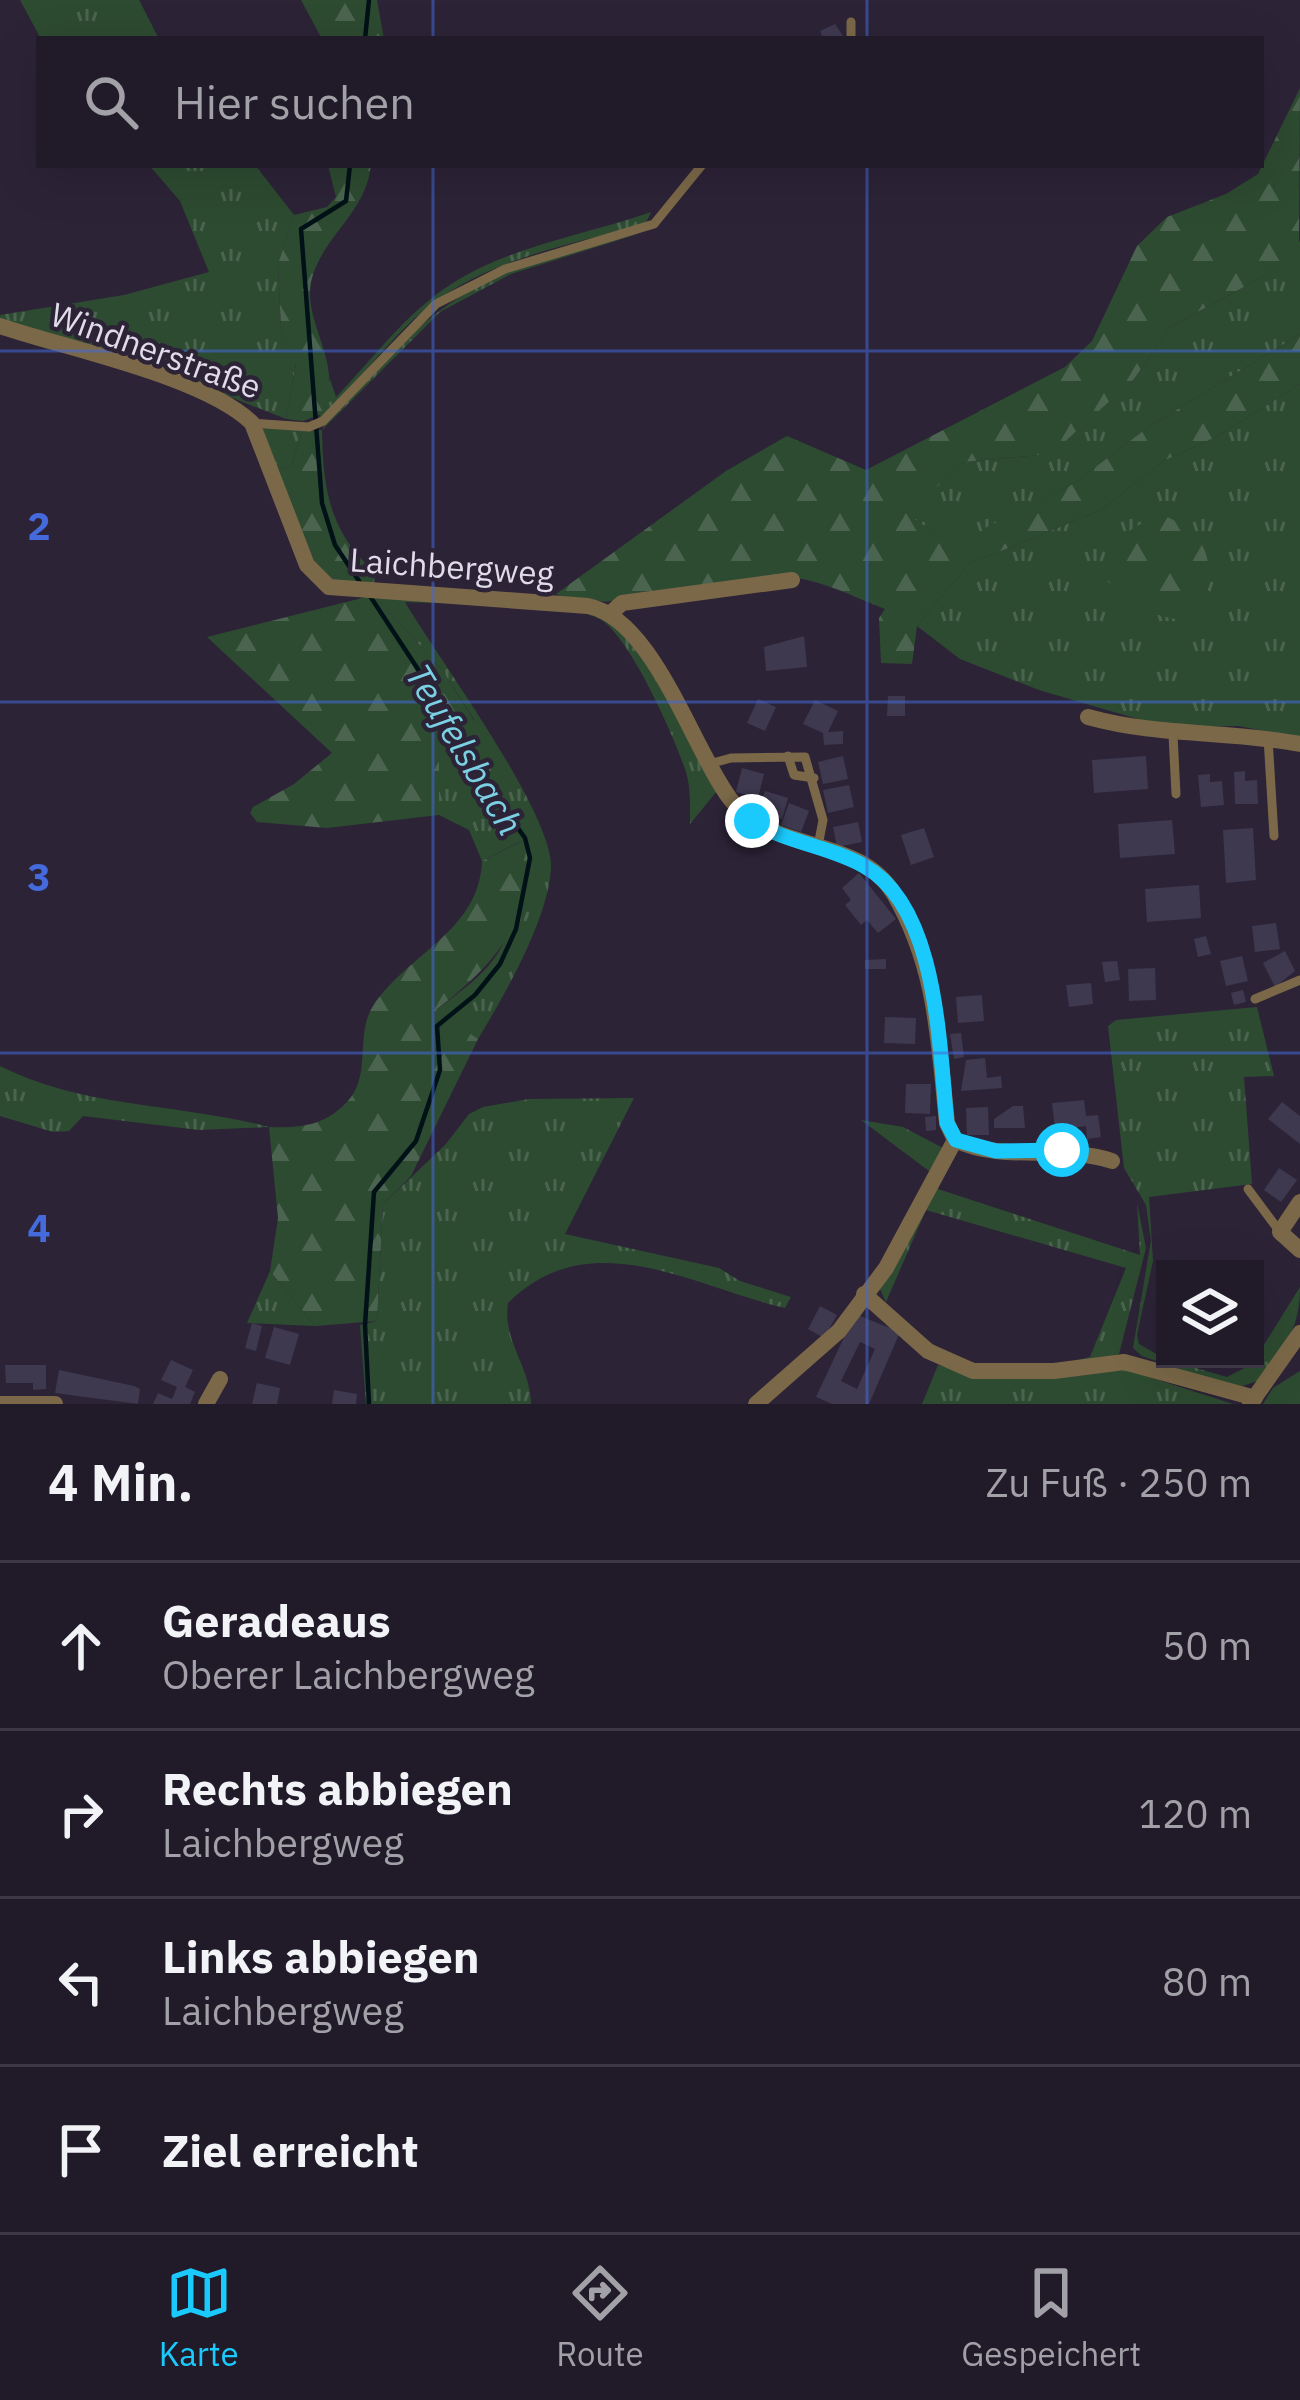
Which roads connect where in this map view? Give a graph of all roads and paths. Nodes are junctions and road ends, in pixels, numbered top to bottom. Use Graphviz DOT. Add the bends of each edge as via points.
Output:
graph roads {
  1 [pos="851,22"];
  2 [pos="851,36"];
  3 [pos="700,168"];
  4 [pos="0,326"];
  5 [pos="252,423"];
  6 [pos="792,580"];
  7 [pos="611,613"];
  8 [pos="1088,717"];
  9 [pos="1173,735"];
  10 [pos="1268,737"];
  11 [pos="1300,744"];
  12 [pos="788,756"];
  13 [pos="710,764"];
  14 [pos="814,778"];
  15 [pos="1176,794"];
  16 [pos="1274,836"];
  17 [pos="818,846"];
  18 [pos="1300,980"];
  19 [pos="1255,999"];
  20 [pos="956,1140"];
  21 [pos="1112,1161"];
  22 [pos="1248,1189"];
  23 [pos="1300,1202"];
  24 [pos="1280,1232"];
  25 [pos="1300,1250"];
  26 [pos="864,1294"];
  27 [pos="1300,1333"];
  28 [pos="1293,1358"];
  29 [pos="220,1379"];
  30 [pos="1253,1401"];
  31 [pos="0,1404"];
  32 [pos="55,1404"];
  33 [pos="206,1404"];
  34 [pos="756,1404"];
  1 -- 2 [label="lane"];
  3 -- 5 [label="lane, Windnerstraße" via="654,224 505,269 436,304 323,421"];
  4 -- 5 [label="street, Windnerstraße" via="193,388"];
  5 -- 7 [label="street, Laichbergweg" via="307,565 329,587"];
  6 -- 7 [label="street, Laichbergweg" via="622,603"];
  7 -- 13 [label="street" via="639,642"];
  8 -- 9 [label="street"];
  9 -- 10 [label="street"];
  9 -- 15 [label="lane"];
  10 -- 11 [label="street"];
  10 -- 16 [label="lane"];
  12 -- 13 [label="lane"];
  12 -- 14 [label="lane" via="805,757"];
  12 -- 14 [label="lane" via="794,776"];
  13 -- 17 [label="street" via="752,821"];
  14 -- 17 [label="lane" via="824,820"];
  17 -- 20 [label="street" via="881,878 926,958 947,1123"];
  18 -- 19 [label="lane"];
  20 -- 21 [label="street"];
  20 -- 26 [label="street"];
  22 -- 24 [label="lane"];
  23 -- 24 [label="street"];
  24 -- 25 [label="street"];
  26 -- 30 [label="street" via="928,1351 973,1371 1124,1362"];
  26 -- 34 [label="street" via="828,1344"];
  27 -- 28 [label="street"];
  28 -- 30 [label="street"];
  29 -- 33 [label="street"];
  31 -- 32 [label="street"];
}
